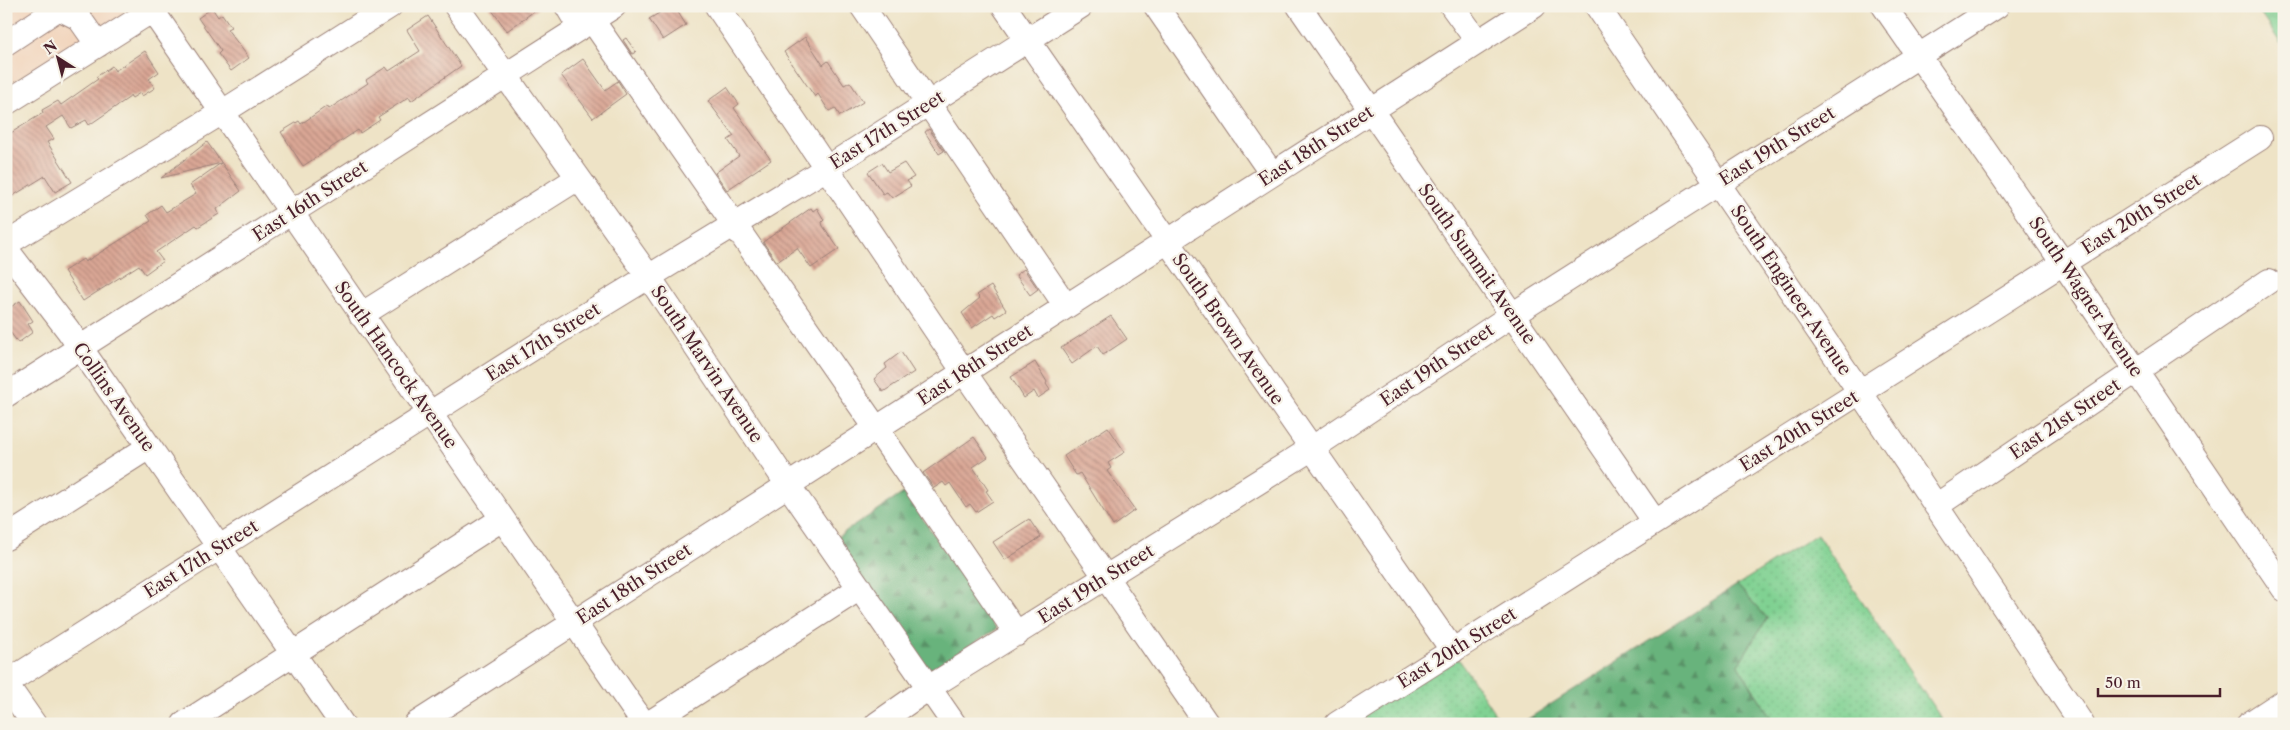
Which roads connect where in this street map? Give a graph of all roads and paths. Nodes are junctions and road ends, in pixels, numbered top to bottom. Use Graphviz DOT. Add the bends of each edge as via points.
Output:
graph roads {
  1 [pos="390,6"];
  2 [pos="456,6"];
  3 [pos="567,6"];
  4 [pos="614,6"];
  5 [pos="717,6"];
  6 [pos="862,6"];
  7 [pos="1004,6"];
  8 [pos="1081,6"];
  9 [pos="1156,6"];
  10 [pos="1299,6"];
  11 [pos="1452,6"];
  12 [pos="1534,6"];
  13 [pos="1597,6"];
  14 [pos="1884,6"];
  15 [pos="1997,6"];
  16 [pos="153,8"];
  17 [pos="586,24"];
  18 [pos="1028,40"];
  19 [pos="1478,42"];
  20 [pos="6,43"];
  21 [pos="98,45"];
  22 [pos="1919,56"];
  23 [pos="506,76"];
  24 [pos="6,103"];
  25 [pos="928,104"];
  26 [pos="1371,111"];
  27 [pos="221,113"];
  28 [pos="2260,138"];
  29 [pos="827,168"];
  30 [pos="1272,174"];
  31 [pos="578,178"];
  32 [pos="1718,184"];
  33 [pos="291,214"];
  34 [pos="734,226"];
  35 [pos="1167,242"];
  36 [pos="6,244"];
  37 [pos="6,249"];
  38 [pos="2063,263"];
  39 [pos="649,277"];
  40 [pos="2269,282"];
  41 [pos="1066,306"];
  42 [pos="362,315"];
  43 [pos="1512,315"];
  44 [pos="79,349"];
  45 [pos="2136,371"];
  46 [pos="964,372"];
  47 [pos="1860,392"];
  48 [pos="6,396"];
  49 [pos="429,414"];
  50 [pos="876,428"];
  51 [pos="149,447"];
  52 [pos="1312,449"];
  53 [pos="788,485"];
  54 [pos="1936,506"];
  55 [pos="502,518"];
  56 [pos="1655,522"];
  57 [pos="6,538"];
  58 [pos="219,548"];
  59 [pos="1108,578"];
  60 [pos="860,588"];
  61 [pos="2284,589"];
  62 [pos="574,622"];
  63 [pos="1016,634"];
  64 [pos="1452,651"];
  65 [pos="294,653"];
  66 [pos="6,683"];
  67 [pos="930,687"];
  68 [pos="2284,702"];
  69 [pos="34,724"];
  70 [pos="184,724"];
  71 [pos="342,724"];
  72 [pos="416,724"];
  73 [pos="646,724"];
  74 [pos="876,724"];
  75 [pos="954,724"];
  76 [pos="1207,724"];
  77 [pos="1337,724"];
  78 [pos="2082,724"];
  79 [pos="2249,724"];
  1 -- 27 [label="street"];
  2 -- 23 [label="street, South Marvin Avenue"];
  3 -- 17 [label="street"];
  4 -- 17 [label="street, East 16th Street"];
  5 -- 29 [label="street"];
  6 -- 25 [label="street"];
  7 -- 18 [label="street, South Brown Avenue"];
  8 -- 18 [label="street, East 17th Street"];
  9 -- 30 [label="street"];
  10 -- 26 [label="street, South Summit Avenue"];
  11 -- 19 [label="street"];
  12 -- 19 [label="street, East 18th Street"];
  13 -- 32 [label="street, South Engineer Avenue"];
  14 -- 22 [label="street, South Wagner Avenue"];
  15 -- 22 [label="street, East 19th Street"];
  16 -- 21 [label="street"];
  16 -- 27 [label="street, South Hancock Avenue"];
  17 -- 23 [label="street, East 16th Street"];
  17 -- 34 [label="street"];
  18 -- 25 [label="street, East 17th Street"];
  18 -- 35 [label="street, South Brown Avenue"];
  19 -- 26 [label="street, East 18th Street"];
  20 -- 21 [label="street" via="59,8 79,18"];
  21 -- 24 [label="street"];
  22 -- 32 [label="street, East 19th Street"];
  22 -- 38 [label="street, South Wagner Avenue"];
  23 -- 31 [label="street, South Marvin Avenue"];
  23 -- 33 [label="street, East 16th Street"];
  25 -- 29 [label="street, East 17th Street"];
  25 -- 41 [label="street"];
  26 -- 30 [label="street, East 18th Street"];
  26 -- 43 [label="street, South Summit Avenue"];
  27 -- 33 [label="street, South Hancock Avenue"];
  27 -- 36 [label="street"];
  28 -- 38 [label="street, East 20th Street"];
  29 -- 34 [label="street, East 17th Street"];
  29 -- 46 [label="street"];
  30 -- 35 [label="street, East 18th Street"];
  31 -- 39 [label="street, South Marvin Avenue"];
  31 -- 42 [label="street"];
  32 -- 43 [label="street, East 19th Street"];
  32 -- 47 [label="street, South Engineer Avenue"];
  33 -- 42 [label="street, South Hancock Avenue"];
  33 -- 44 [label="street, East 16th Street"];
  34 -- 39 [label="street, East 17th Street"];
  34 -- 50 [label="street"];
  35 -- 41 [label="street, East 18th Street"];
  35 -- 52 [label="street, South Brown Avenue"];
  37 -- 44 [label="street, Collins Avenue"];
  38 -- 45 [label="street, South Wagner Avenue"];
  38 -- 47 [label="street, East 20th Street"];
  39 -- 49 [label="street, East 17th Street"];
  39 -- 53 [label="street, South Marvin Avenue"];
  40 -- 45 [label="street, East 21st Street"];
  41 -- 46 [label="street, East 18th Street"];
  42 -- 49 [label="street, South Hancock Avenue"];
  43 -- 52 [label="street, East 19th Street"];
  43 -- 56 [label="street, South Summit Avenue"];
  44 -- 48 [label="street, East 16th Street"];
  44 -- 51 [label="street, Collins Avenue"];
  45 -- 54 [label="street, East 21st Street"];
  45 -- 61 [label="street, South Wagner Avenue"];
  46 -- 50 [label="street, East 18th Street"];
  46 -- 59 [label="street"];
  47 -- 54 [label="street, South Engineer Avenue"];
  47 -- 56 [label="street, East 20th Street"];
  49 -- 55 [label="street, South Hancock Avenue"];
  49 -- 58 [label="street, East 17th Street"];
  50 -- 53 [label="street, East 18th Street"];
  50 -- 63 [label="street"];
  51 -- 57 [label="street"];
  51 -- 58 [label="street, Collins Avenue"];
  52 -- 59 [label="street, East 19th Street"];
  52 -- 64 [label="street, South Brown Avenue"];
  53 -- 60 [label="street, South Marvin Avenue"];
  53 -- 62 [label="street, East 18th Street"];
  54 -- 78 [label="street, South Engineer Avenue"];
  55 -- 62 [label="street, South Hancock Avenue"];
  55 -- 65 [label="street"];
  56 -- 64 [label="street, East 20th Street"];
  58 -- 65 [label="street, Collins Avenue"];
  58 -- 66 [label="street, East 17th Street"];
  59 -- 63 [label="street, East 19th Street"];
  59 -- 76 [label="street"];
  60 -- 67 [label="street, South Marvin Avenue"];
  60 -- 73 [label="street"];
  62 -- 72 [label="street, East 18th Street"];
  62 -- 73 [label="street, South Hancock Avenue"];
  63 -- 67 [label="street, East 19th Street"];
  64 -- 77 [label="street, East 20th Street"];
  65 -- 70 [label="street"];
  65 -- 71 [label="street, Collins Avenue"];
  66 -- 69 [label="street"];
  67 -- 74 [label="street, East 19th Street"];
  67 -- 75 [label="street, South Marvin Avenue"];
  68 -- 79 [label="street"];
}
